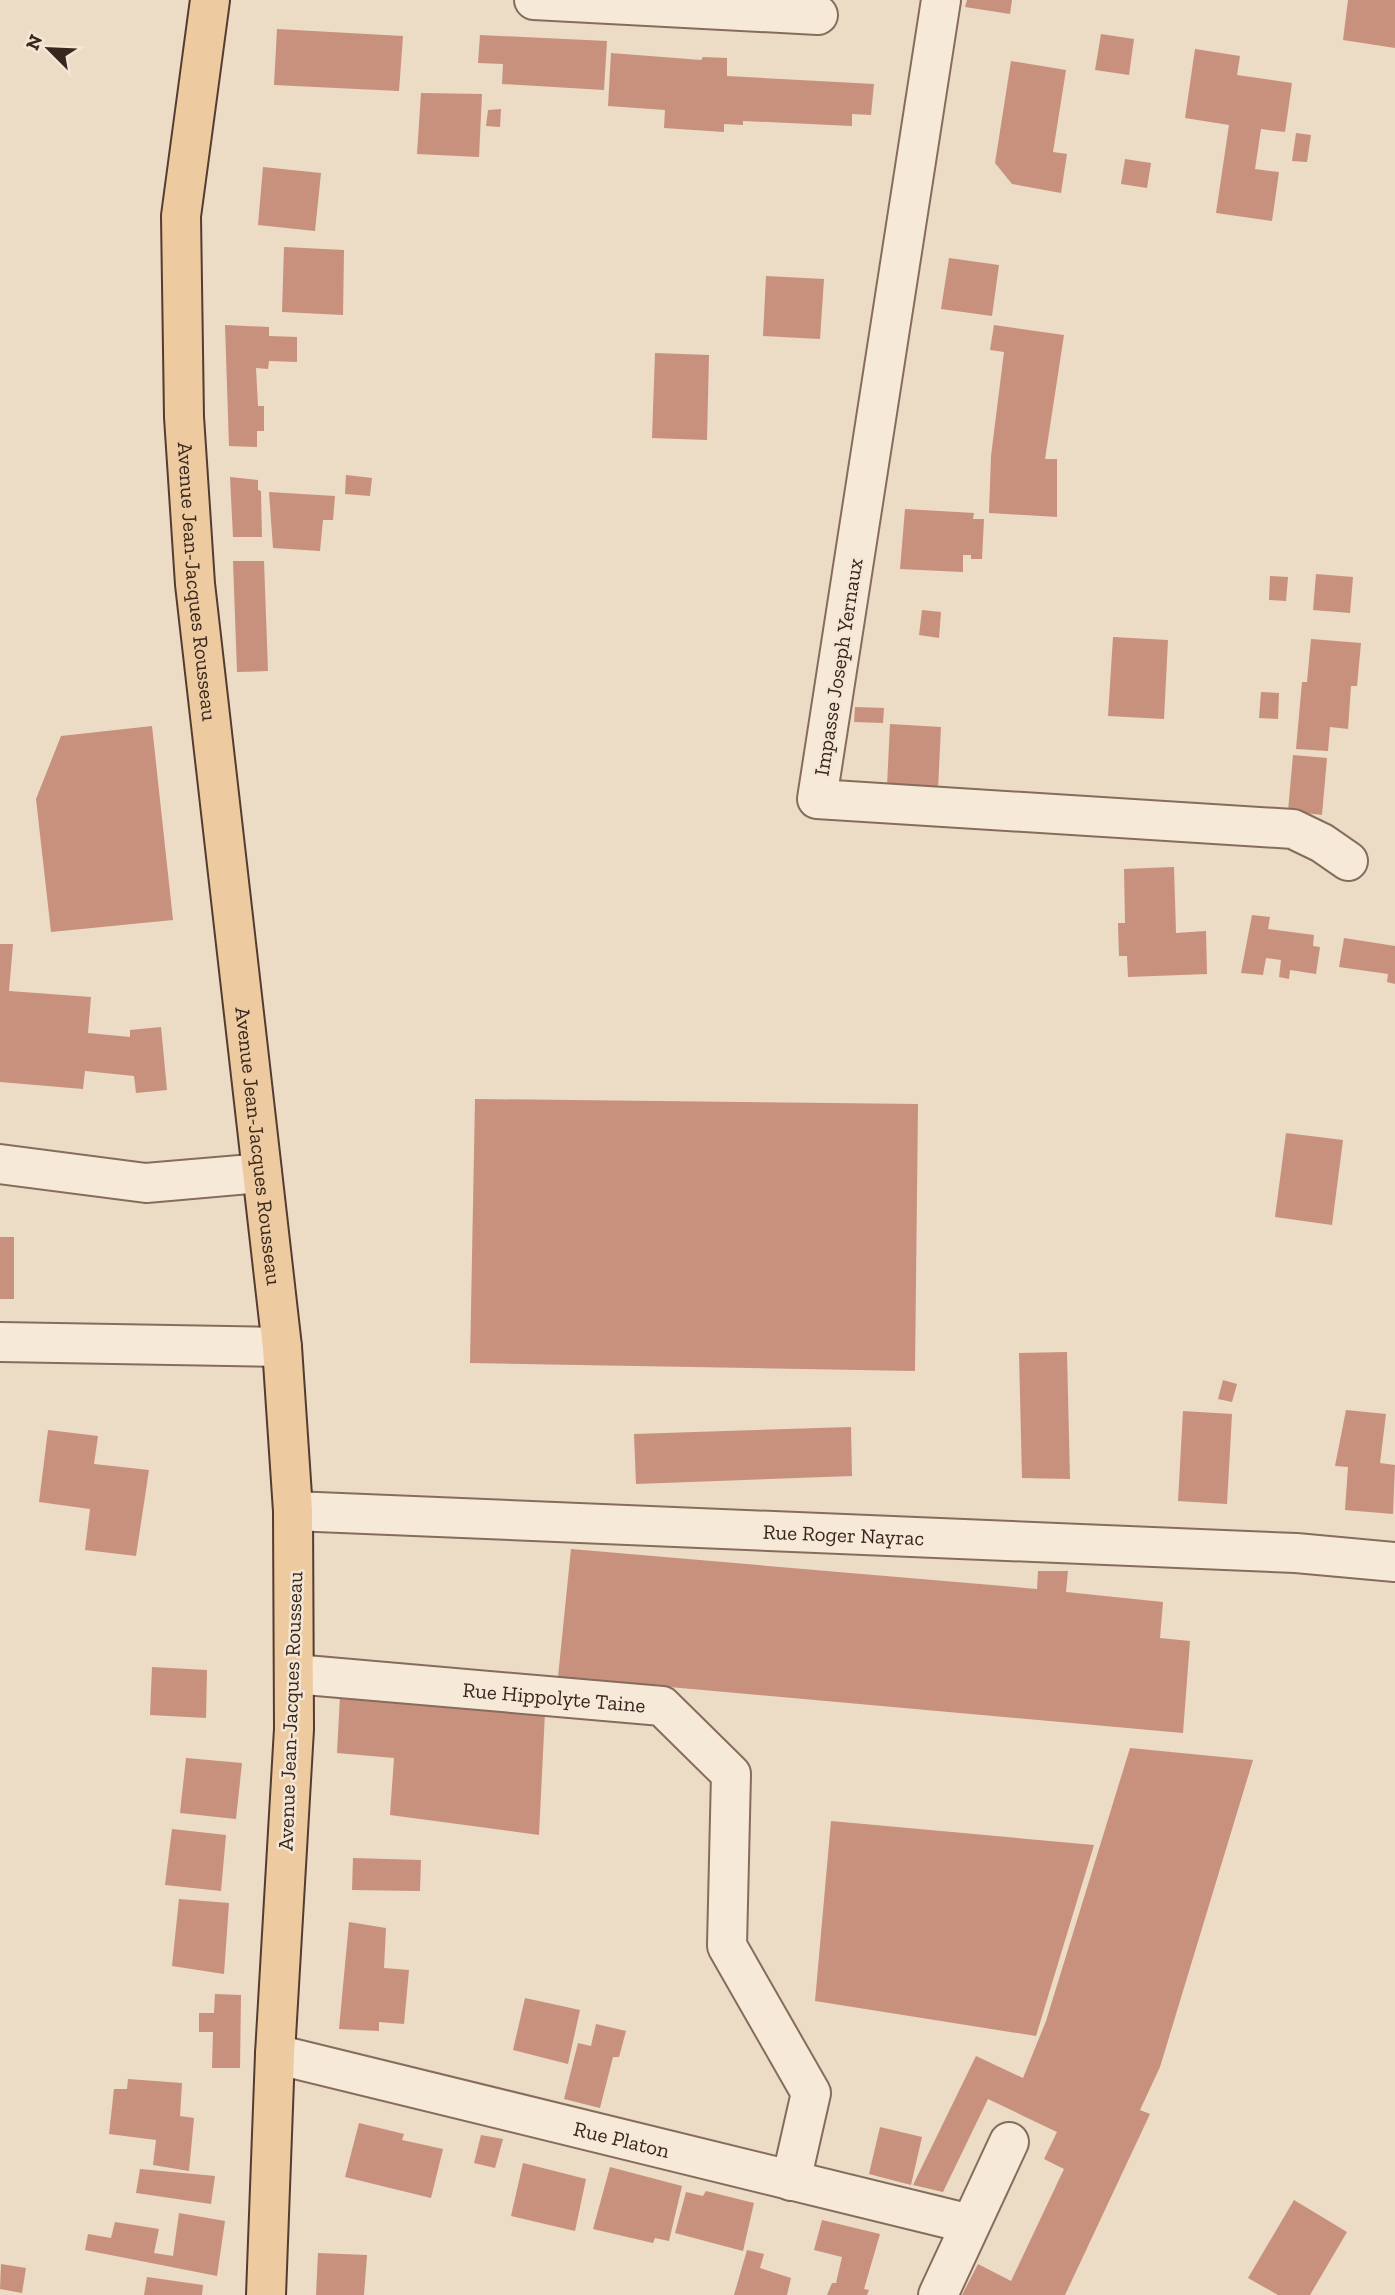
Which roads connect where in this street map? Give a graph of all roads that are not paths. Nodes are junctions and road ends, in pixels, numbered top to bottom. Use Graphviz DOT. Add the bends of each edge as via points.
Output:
graph roads {
  1 [pos="210,0"];
  2 [pos="534,0"];
  3 [pos="941,0"];
  4 [pos="818,15"];
  5 [pos="1348,861"];
  6 [pos="0,1164"];
  7 [pos="262,1173"];
  8 [pos="0,1342"];
  9 [pos="282,1347"];
  10 [pos="293,1511"];
  11 [pos="1395,1562"];
  12 [pos="295,1674"];
  13 [pos="275,2054"];
  14 [pos="1009,2142"];
  15 [pos="790,2181"];
  16 [pos="970,2224"];
  17 [pos="266,2295"];
  18 [pos="938,2295"];
  1 -- 7 [label="main road, Avenue Jean-Jacques Rousseau" via="181,216 184,416 195,584"];
  2 -- 4 [label="street"];
  3 -- 5 [label="street, Impasse Joseph Yernaux" via="817,799 1293,829"];
  6 -- 7 [label="street" via="145,1183"];
  7 -- 9 [label="main road, Avenue Jean-Jacques Rousseau"];
  8 -- 9 [label="street"];
  9 -- 10 [label="main road, Avenue Jean-Jacques Rousseau"];
  10 -- 11 [label="street, Rue Roger Nayrac" via="1282,1552"];
  10 -- 12 [label="main road, Avenue Jean-Jacques Rousseau"];
  12 -- 13 [label="main road, Avenue Jean-Jacques Rousseau"];
  12 -- 15 [label="street, Rue Hippolyte Taine" via="662,1706 731,1774 727,1946 811,2093"];
  13 -- 15 [label="street, Rue Platon"];
  13 -- 17 [label="main road, Avenue Jean-Jacques Rousseau"];
  14 -- 16 [label="street"];
  15 -- 16 [label="street, Rue Platon"];
  16 -- 18 [label="street"];
}
